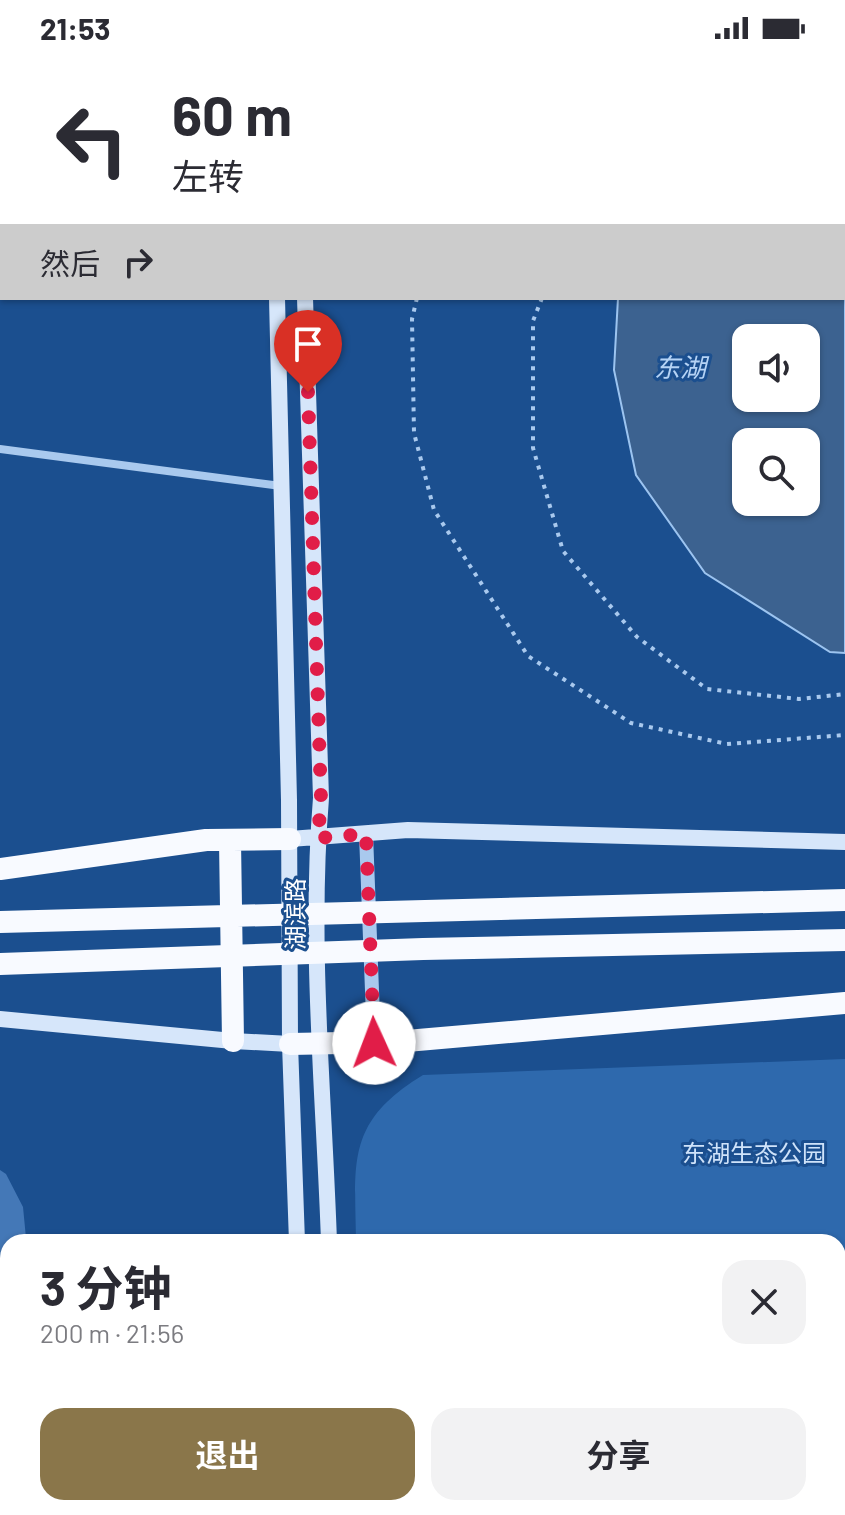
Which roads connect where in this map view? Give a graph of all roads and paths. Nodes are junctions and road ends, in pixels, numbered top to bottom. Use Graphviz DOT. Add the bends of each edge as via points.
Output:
graph roads {
  1 [pos="277,300"];
  2 [pos="305,300"];
  3 [pos="417,300"];
  4 [pos="541,300"];
  5 [pos="0,449"];
  6 [pos="283,486"];
  7 [pos="845,694"];
  8 [pos="845,735"];
  9 [pos="366,834"];
  10 [pos="318,838"];
  11 [pos="290,839"];
  12 [pos="230,841"];
  13 [pos="845,842"];
  14 [pos="0,869"];
  15 [pos="845,900"];
  16 [pos="0,922"];
  17 [pos="845,940"];
  18 [pos="0,964"];
  19 [pos="845,1003"];
  20 [pos="0,1019"];
  21 [pos="233,1041"];
  22 [pos="374,1043"];
  23 [pos="290,1044"];
  24 [pos="319,1045"];
  25 [pos="297,1234"];
  26 [pos="329,1234"];
  1 -- 6 [label="main road, 湖滨路"];
  2 -- 10 [label="main road, 湖滨路"];
  3 -- 8 [label="path" via="412,319 414,433 434,510 528,656 631,723 727,744"];
  4 -- 7 [label="path" via="533,321 533,448 563,551 637,637 707,689 799,699"];
  5 -- 6 [label="street"];
  6 -- 11 [label="main road, 湖滨路"];
  9 -- 10 [label="main road"];
  9 -- 13 [label="main road" via="408,830"];
  9 -- 22 [label="street"];
  10 -- 11 [label="main road"];
  10 -- 24 [label="main road, 湖滨路"];
  11 -- 12 [label="highway"];
  11 -- 23 [label="main road, 湖滨路"];
  12 -- 14 [label="highway"];
  12 -- 21 [label="highway"];
  15 -- 16 [label="highway"];
  17 -- 18 [label="highway"];
  19 -- 22 [label="highway"];
  20 -- 21 [label="main road"];
  21 -- 23 [label="main road"];
  22 -- 24 [label="highway"];
  23 -- 24 [label="highway"];
  23 -- 25 [label="main road, 湖滨路"];
  24 -- 26 [label="main road, 湖滨路"];
}
